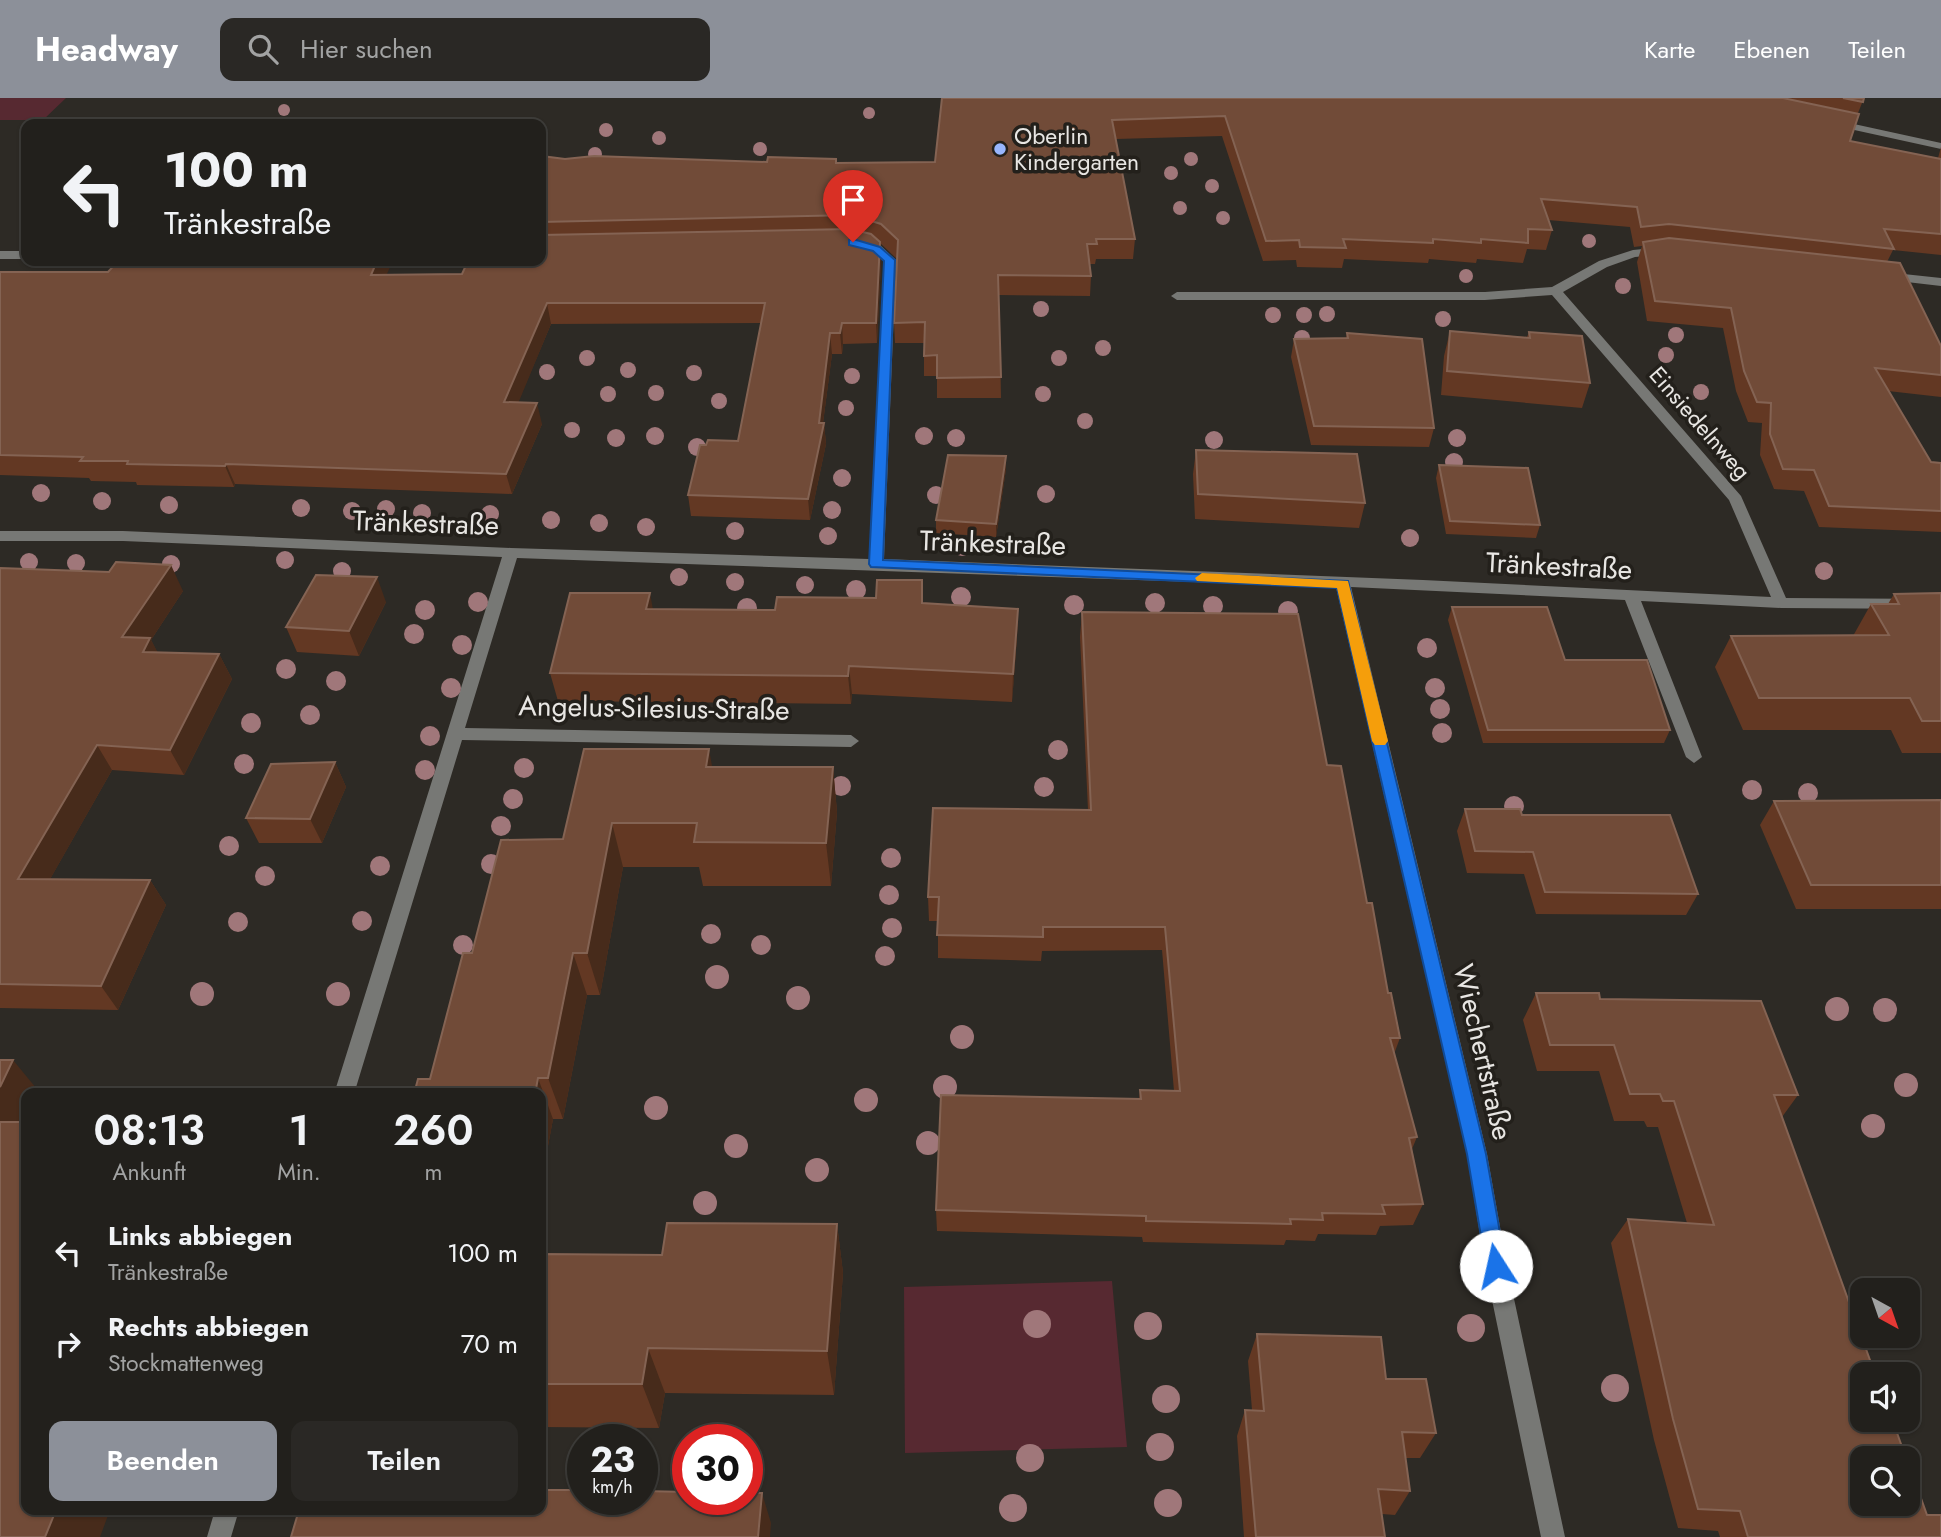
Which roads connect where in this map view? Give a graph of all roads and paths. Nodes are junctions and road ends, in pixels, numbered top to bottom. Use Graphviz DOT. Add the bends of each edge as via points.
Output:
graph roads {
  1 [pos="1818,120"];
  2 [pos="1941,146"];
  3 [pos="839,243"];
  4 [pos="1674,252"];
  5 [pos="0,255"];
  6 [pos="21,255"];
  7 [pos="1872,274"];
  8 [pos="1941,282"];
  9 [pos="1555,291"];
  10 [pos="1177,296"];
  11 [pos="0,536"];
  12 [pos="511,553"];
  13 [pos="876,564"];
  14 [pos="1343,584"];
  15 [pos="1631,597"];
  16 [pos="1781,603"];
  17 [pos="1941,604"];
  18 [pos="456,734"];
  19 [pos="851,741"];
  20 [pos="1694,757"];
  21 [pos="346,1088"];
  22 [pos="226,1515"];
  23 [pos="219,1537"];
  24 [pos="1553,1537"];
  1 -- 2 [label="street"];
  3 -- 13 [label="street" via="877,249 890,260"];
  4 -- 9 [label="street" via="1633,254 1592,269"];
  5 -- 6 [label="street"];
  7 -- 8 [label="street"];
  9 -- 10 [label="street" via="1485,296"];
  9 -- 16 [label="street, Einsiedelnweg" via="1736,499"];
  11 -- 12 [label="street, Tränkestraße" via="123,536"];
  12 -- 13 [label="street, Tränkestraße"];
  12 -- 18 [label="street"];
  13 -- 14 [label="street, Tränkestraße"];
  14 -- 15 [label="street, Tränkestraße"];
  14 -- 24 [label="street, Wiechertstraße" via="1477,1154"];
  15 -- 16 [label="street, Tränkestraße"];
  15 -- 20 [label="street"];
  16 -- 17 [label="street, Tränkestraße"];
  18 -- 19 [label="street, Angelus-Silesius-Straße"];
  18 -- 21 [label="street"];
  22 -- 23 [label="street"];
}
